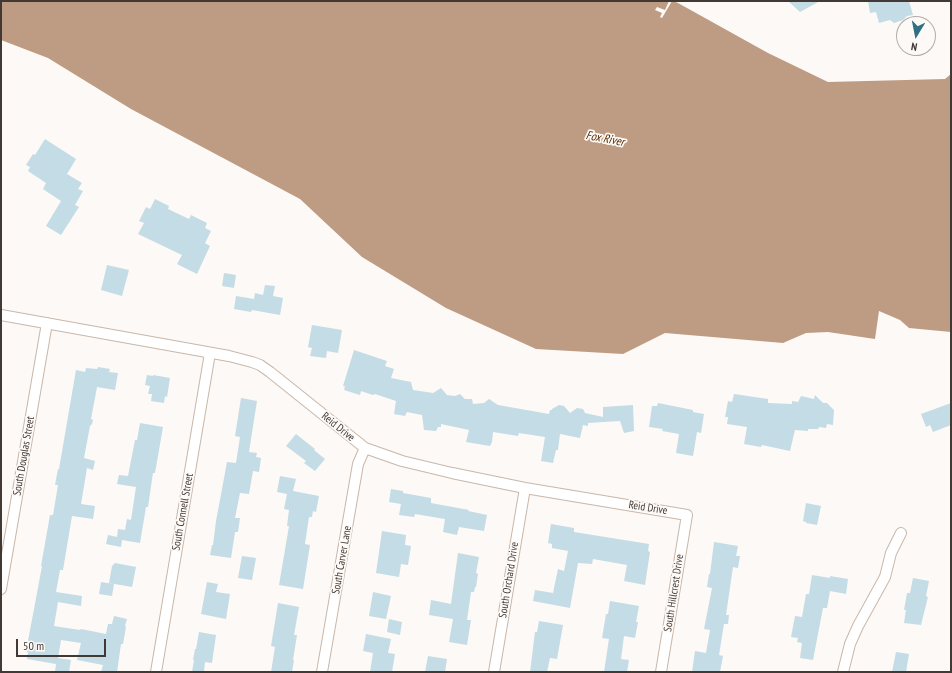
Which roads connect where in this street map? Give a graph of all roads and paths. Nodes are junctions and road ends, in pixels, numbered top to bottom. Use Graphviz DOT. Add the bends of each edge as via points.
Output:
graph roads {
  1 [pos="1,315"];
  2 [pos="47,323"];
  3 [pos="210,353"];
  4 [pos="365,448"];
  5 [pos="525,488"];
  6 [pos="687,515"];
  7 [pos="901,533"];
  8 [pos="2,575"];
  9 [pos="1,589"];
  10 [pos="156,672"];
  11 [pos="322,672"];
  12 [pos="494,672"];
  13 [pos="661,672"];
  14 [pos="842,672"];
  1 -- 2 [label="street, Reid Drive"];
  2 -- 3 [label="street, Reid Drive"];
  2 -- 8 [label="street, South Douglas Street"];
  3 -- 4 [label="street, Reid Drive" via="260,365"];
  3 -- 10 [label="street, South Connell Street"];
  4 -- 5 [label="street, Reid Drive" via="402,461"];
  4 -- 11 [label="street, South Carver Lane" via="358,464"];
  5 -- 6 [label="street, Reid Drive"];
  5 -- 12 [label="street, South Orchard Drive"];
  6 -- 13 [label="street, South Hillcrest Drive"];
  7 -- 14 [label="street" via="891,553 884,577 850,644"];
  8 -- 9 [label="street, South Douglas Street"];
}
